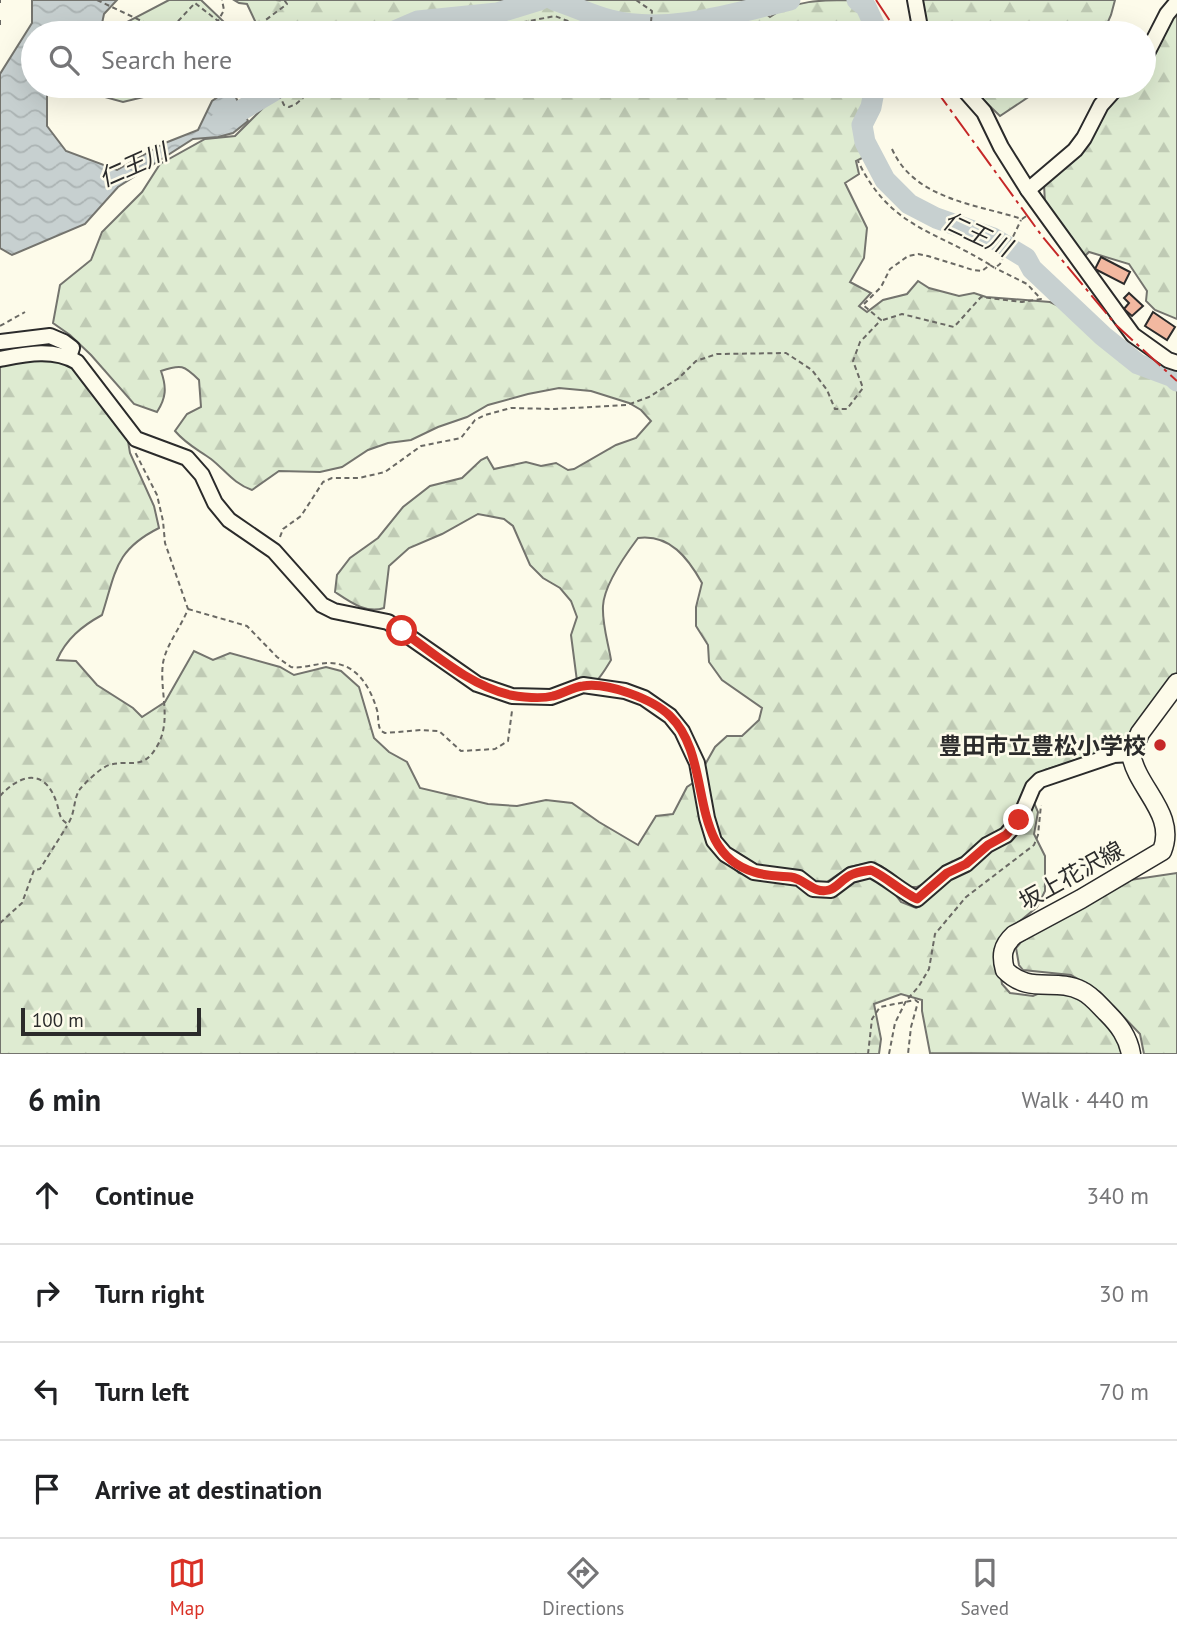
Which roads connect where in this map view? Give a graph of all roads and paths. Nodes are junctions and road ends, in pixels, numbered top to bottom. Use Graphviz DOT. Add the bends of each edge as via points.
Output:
graph roads {
  1 [pos="97,0"];
  2 [pos="222,0"];
  3 [pos="276,0"];
  4 [pos="636,0"];
  5 [pos="915,0"];
  6 [pos="1177,2"];
  7 [pos="0,20"];
  8 [pos="143,21"];
  9 [pos="178,21"];
  10 [pos="218,21"];
  11 [pos="218,21"];
  12 [pos="264,21"];
  13 [pos="529,21"];
  14 [pos="568,21"];
  15 [pos="652,21"];
  16 [pos="919,21"];
  17 [pos="0,27"];
  18 [pos="1156,36"];
  19 [pos="281,98"];
  20 [pos="303,98"];
  21 [pos="972,98"];
  22 [pos="1107,98"];
  23 [pos="892,149"];
  24 [pos="858,161"];
  25 [pos="1028,190"];
  26 [pos="1041,207"];
  27 [pos="1022,219"];
  28 [pos="990,265"];
  29 [pos="995,268"];
  30 [pos="25,312"];
  31 [pos="880,320"];
  32 [pos="0,326"];
  33 [pos="0,342"];
  34 [pos="69,357"];
  35 [pos="0,359"];
  36 [pos="1177,363"];
  37 [pos="133,435"];
  38 [pos="274,551"];
  39 [pos="188,609"];
  40 [pos="1177,683"];
  41 [pos="512,695"];
  42 [pos="1177,700"];
  43 [pos="1152,716"];
  44 [pos="1131,754"];
  45 [pos="0,796"];
  46 [pos="1041,802"];
  47 [pos="68,824"];
  48 [pos="0,923"];
  49 [pos="906,1001"];
  50 [pos="868,1054"];
  51 [pos="889,1054"];
  52 [pos="908,1054"];
  53 [pos="1131,1054"];
  1 -- 8 [label="path"];
  2 -- 11 [label="path" via="224,10"];
  3 -- 12 [label="path" via="287,4"];
  4 -- 15 [label="path" via="652,11"];
  5 -- 16 [label="street"];
  6 -- 18 [label="street"];
  7 -- 17 [label="path"];
  9 -- 10 [label="path" via="195,3"];
  13 -- 14 [label="path" via="555,16"];
  19 -- 20 [label="path" via="289,107"];
  21 -- 25 [label="street"];
  22 -- 25 [label="street" via="1084,138"];
  23 -- 27 [label="path" via="902,167 924,187"];
  24 -- 28 [label="path" via="880,197 904,219"];
  25 -- 26 [label="street"];
  26 -- 27 [label="path"];
  26 -- 36 [label="street" via="1133,335"];
  27 -- 29 [label="path"];
  28 -- 29 [label="path"];
  28 -- 31 [label="path" via="982,271 928,256 908,256 890,269 881,287 863,305"];
  29 -- 31 [label="path" via="1027,284 1041,299 1022,302 981,297 954,327 902,314"];
  30 -- 32 [label="path"];
  31 -- 38 [label="path" via="860,342 853,361 863,388 847,409 835,409 812,370 786,353 717,354 696,361 679,378 627,405 510,408 475,421 461,438 421,446 385,472 323,482 301,516 283,529"];
  33 -- 34 [label="street" via="57,337 72,348"];
  34 -- 35 [label="street" via="43,353"];
  34 -- 37 [label="street"];
  37 -- 38 [label="street" via="187,458 229,520"];
  37 -- 39 [label="path" via="133,449 157,495 165,543"];
  38 -- 41 [label="street" via="322,605 388,622 477,684"];
  39 -- 41 [label="path" via="247,626 291,667 334,663 353,669 376,706 378,725 385,733 439,731 461,751 495,749 508,741"];
  39 -- 47 [label="path" via="163,664 166,719 157,747 142,762 110,765 80,788"];
  40 -- 43 [label="main road"];
  41 -- 44 [label="street" via="551,697 583,685 644,698 682,731 696,763 714,841 725,855 754,872 799,878 813,890 831,890 851,875 871,870 917,899 947,873 1006,835 1040,779 1114,755"];
  42 -- 43 [label="street"];
  43 -- 44 [label="main road"];
  44 -- 53 [label="main road, 坂上花沢線" via="1138,775 1166,821 1161,851 1014,935 1004,947 1002,959 1005,970 1023,983 1082,990 1114,1020 1128,1040"];
  45 -- 47 [label="path" via="13,782 28,776 38,779 51,790 61,818"];
  46 -- 49 [label="path" via="1034,845 951,913 932,940 927,976"];
  47 -- 48 [label="path" via="40,869 34,870 22,903"];
  49 -- 50 [label="path" via="880,1007 875,1013"];
  49 -- 51 [label="path" via="894,1023"];
  49 -- 52 [label="path" via="918,1002"];
}
